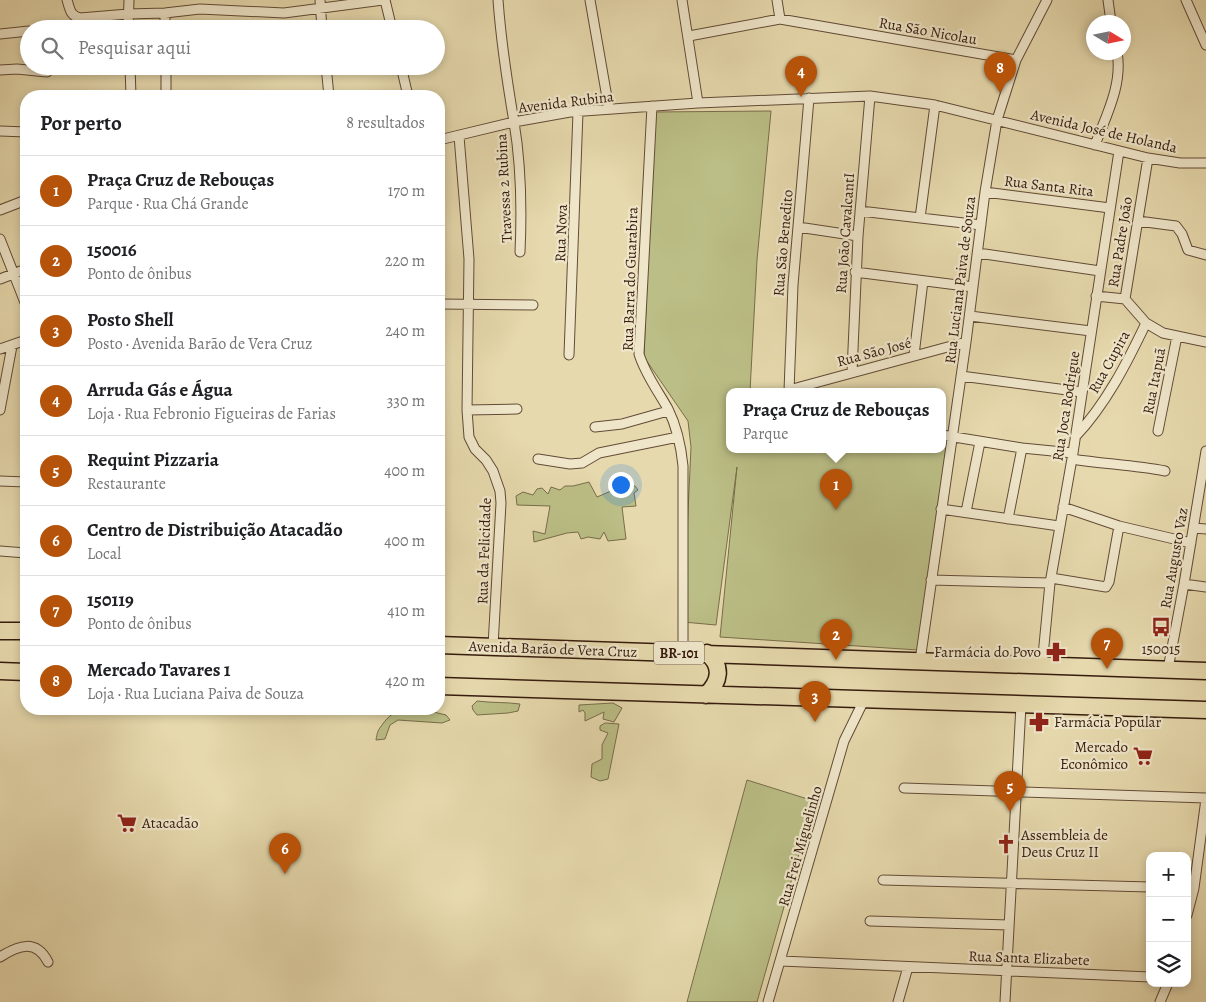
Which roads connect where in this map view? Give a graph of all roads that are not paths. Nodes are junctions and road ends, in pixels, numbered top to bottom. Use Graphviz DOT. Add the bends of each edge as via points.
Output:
graph roads {
  1 [pos="67,0"];
  2 [pos="128,0"];
  3 [pos="384,0"];
  4 [pos="498,0"];
  5 [pos="590,0"];
  6 [pos="682,0"];
  7 [pos="777,0"];
  8 [pos="1047,0"];
  9 [pos="1108,0"];
  10 [pos="1186,0"];
  11 [pos="200,4"];
  12 [pos="320,4"];
  13 [pos="128,14"];
  14 [pos="165,14"];
  15 [pos="1110,15"];
  16 [pos="86,18"];
  17 [pos="780,19"];
  18 [pos="83,20"];
  19 [pos="128,20"];
  20 [pos="165,20"];
  21 [pos="321,20"];
  22 [pos="390,20"];
  23 [pos="20,32"];
  24 [pos="0,34"];
  25 [pos="688,36"];
  26 [pos="1206,44"];
  27 [pos="1016,60"];
  28 [pos="1118,60"];
  29 [pos="20,69"];
  30 [pos="0,70"];
  31 [pos="130,75"];
  32 [pos="166,75"];
  33 [pos="327,75"];
  34 [pos="403,75"];
  35 [pos="131,90"];
  36 [pos="166,90"];
  37 [pos="328,90"];
  38 [pos="407,90"];
  39 [pos="870,96"];
  40 [pos="809,98"];
  41 [pos="698,103"];
  42 [pos="934,105"];
  43 [pos="652,106"];
  44 [pos="609,109"];
  45 [pos="578,112"];
  46 [pos="997,120"];
  47 [pos="514,122"];
  48 [pos="0,130"];
  49 [pos="20,132"];
  50 [pos="460,136"];
  51 [pos="445,139"];
  52 [pos="1095,145"];
  53 [pos="1119,151"];
  54 [pos="1148,158"];
  55 [pos="1206,163"];
  56 [pos="985,192"];
  57 [pos="20,202"];
  58 [pos="1110,208"];
  59 [pos="0,210"];
  60 [pos="860,211"];
  61 [pos="920,218"];
  62 [pos="1138,221"];
  63 [pos="981,225"];
  64 [pos="798,227"];
  65 [pos="858,236"];
  66 [pos="0,239"];
  67 [pos="520,252"];
  68 [pos="978,254"];
  69 [pos="1206,255"];
  70 [pos="20,271"];
  71 [pos="1100,271"];
  72 [pos="856,272"];
  73 [pos="15,273"];
  74 [pos="0,279"];
  75 [pos="923,280"];
  76 [pos="973,287"];
  77 [pos="20,288"];
  78 [pos="1096,296"];
  79 [pos="1124,299"];
  80 [pos="445,304"];
  81 [pos="469,304"];
  82 [pos="533,305"];
  83 [pos="970,316"];
  84 [pos="1146,323"];
  85 [pos="1091,331"];
  86 [pos="1177,336"];
  87 [pos="966,342"];
  88 [pos="1206,342"];
  89 [pos="20,343"];
  90 [pos="12,346"];
  91 [pos="0,349"];
  92 [pos="569,355"];
  93 [pos="914,355"];
  94 [pos="852,372"];
  95 [pos="961,376"];
  96 [pos="789,388"];
  97 [pos="796,388"];
  98 [pos="1082,392"];
  99 [pos="517,409"];
  100 [pos="0,410"];
  101 [pos="467,410"];
  102 [pos="668,411"];
  103 [pos="595,427"];
  104 [pos="1158,431"];
  105 [pos="947,435"];
  106 [pos="678,437"];
  107 [pos="1075,437"];
  108 [pos="980,442"];
  109 [pos="1022,448"];
  110 [pos="1206,451"];
  111 [pos="946,453"];
  112 [pos="1072,456"];
  113 [pos="538,459"];
  114 [pos="1205,465"];
  115 [pos="1165,471"];
  116 [pos="0,481"];
  117 [pos="20,482"];
  118 [pos="1063,507"];
  119 [pos="941,509"];
  120 [pos="966,512"];
  121 [pos="1008,519"];
  122 [pos="1059,526"];
  123 [pos="1119,526"];
  124 [pos="1194,528"];
  125 [pos="1206,529"];
  126 [pos="1191,543"];
  127 [pos="0,552"];
  128 [pos="20,553"];
  129 [pos="931,580"];
  130 [pos="1050,580"];
  131 [pos="1184,584"];
  132 [pos="1206,587"];
  133 [pos="0,631"];
  134 [pos="20,631"];
  135 [pos="445,645"];
  136 [pos="493,646"];
  137 [pos="683,653"];
  138 [pos="707,653"];
  139 [pos="920,661"];
  140 [pos="1042,666"];
  141 [pos="1168,669"];
  142 [pos="0,671"];
  143 [pos="1206,671"];
  144 [pos="20,672"];
  145 [pos="445,686"];
  146 [pos="706,695"];
  147 [pos="864,700"];
  148 [pos="1021,705"];
  149 [pos="1206,710"];
  150 [pos="904,788"];
  151 [pos="1016,791"];
  152 [pos="1206,799"];
  153 [pos="883,880"];
  154 [pos="1011,884"];
  155 [pos="1146,887"];
  156 [pos="1191,888"];
  157 [pos="870,921"];
  158 [pos="1009,925"];
  159 [pos="0,957"];
  160 [pos="781,961"];
  161 [pos="48,962"];
  162 [pos="908,967"];
  163 [pos="1006,970"];
  164 [pos="1146,977"];
  165 [pos="1166,987"];
  166 [pos="768,1002"];
  167 [pos="898,1002"];
  168 [pos="1005,1002"];
  169 [pos="1160,1002"];
  1 -- 16 [label="street" via="73,16"];
  2 -- 13 [label="street"];
  3 -- 12 [label="street"];
  3 -- 22 [label="street"];
  4 -- 47 [label="street, Travessa 2 Rubina"];
  5 -- 44 [label="street"];
  6 -- 25 [label="street"];
  7 -- 17 [label="street"];
  8 -- 27 [label="street, Rua Luciana Paiva de Souza"];
  9 -- 15 [label="street"];
  10 -- 26 [label="street"];
  11 -- 12 [label="street" via="284,13"];
  11 -- 14 [label="street"];
  12 -- 21 [label="street"];
  13 -- 14 [label="street"];
  13 -- 16 [label="street"];
  13 -- 19 [label="street"];
  14 -- 20 [label="street"];
  16 -- 18 [label="street"];
  17 -- 25 [label="street, Rua São Nicolau"];
  17 -- 27 [label="street, Rua São Nicolau"];
  23 -- 24 [label="street"];
  25 -- 41 [label="street"];
  27 -- 46 [label="street, Rua Luciana Paiva de Souza"];
  28 -- 52 [label="street" via="1116,86"];
  29 -- 30 [label="street"];
  31 -- 35 [label="street"];
  32 -- 36 [label="street"];
  33 -- 37 [label="street"];
  34 -- 38 [label="street"];
  39 -- 40 [label="street, Avenida Rubina"];
  39 -- 42 [label="street, Avenida José de Holanda"];
  39 -- 60 [label="street, Rua João CavalcantI"];
  40 -- 41 [label="street, Avenida Rubina"];
  40 -- 64 [label="street, Rua São Benedito"];
  41 -- 43 [label="street, Avenida Rubina"];
  42 -- 46 [label="street, Avenida José de Holanda"];
  42 -- 61 [label="street"];
  43 -- 44 [label="street, Avenida Rubina"];
  43 -- 102 [label="street, Rua Barra do Guarabira" via="639,354 642,367"];
  44 -- 45 [label="street, Avenida Rubina"];
  45 -- 47 [label="street, Avenida Rubina"];
  45 -- 92 [label="street, Rua Nova"];
  46 -- 52 [label="street, Avenida José de Holanda"];
  46 -- 56 [label="street, Rua Luciana Paiva de Souza"];
  47 -- 50 [label="street, Avenida Rubina"];
  47 -- 67 [label="street, Travessa 2 Rubina" via="522,213"];
  48 -- 49 [label="street"];
  50 -- 51 [label="street, Avenida Rubina"];
  50 -- 81 [label="street, Rua da Felicidade"];
  52 -- 53 [label="street, Avenida José de Holanda"];
  53 -- 54 [label="street, Avenida José de Holanda"];
  53 -- 58 [label="street, Rua Joca Rodrigue"];
  54 -- 55 [label="street, Avenida José de Holanda"];
  54 -- 62 [label="street, Rua Padre João"];
  56 -- 58 [label="street, Rua Santa Rita"];
  56 -- 63 [label="street, Rua Luciana Paiva de Souza"];
  57 -- 59 [label="street"];
  58 -- 71 [label="street, Rua Joca Rodrigue"];
  60 -- 61 [label="street"];
  60 -- 65 [label="street, Rua João CavalcantI"];
  61 -- 63 [label="street"];
  62 -- 69 [label="street" via="1176,226 1188,250"];
  62 -- 79 [label="street, Rua Padre João"];
  63 -- 68 [label="street, Rua Luciana Paiva de Souza"];
  64 -- 65 [label="street"];
  64 -- 96 [label="street, Rua São Benedito"];
  65 -- 72 [label="street, Rua João CavalcantI"];
  66 -- 73 [label="street"];
  68 -- 71 [label="street"];
  68 -- 76 [label="street, Rua Luciana Paiva de Souza"];
  70 -- 73 [label="street"];
  71 -- 78 [label="street, Rua Joca Rodrigue"];
  72 -- 75 [label="street"];
  72 -- 94 [label="street, Rua João CavalcantI"];
  73 -- 74 [label="street"];
  73 -- 77 [label="street"];
  75 -- 76 [label="street"];
  75 -- 93 [label="street"];
  76 -- 83 [label="street, Rua Luciana Paiva de Souza"];
  78 -- 79 [label="street"];
  78 -- 85 [label="street, Rua Joca Rodrigue"];
  79 -- 84 [label="street, Rua Padre João"];
  80 -- 81 [label="street"];
  81 -- 82 [label="street"];
  81 -- 101 [label="street, Rua da Felicidade"];
  83 -- 85 [label="street"];
  83 -- 87 [label="street, Rua Luciana Paiva de Souza"];
  84 -- 86 [label="street" via="1163,333"];
  84 -- 107 [label="street, Rua Cupira" via="1106,398"];
  85 -- 98 [label="street, Rua Joca Rodrigue"];
  86 -- 88 [label="street"];
  86 -- 104 [label="street, Rua Itapuã"];
  87 -- 93 [label="street, Rua São José"];
  87 -- 95 [label="street, Rua Luciana Paiva de Souza"];
  89 -- 90 [label="street"];
  90 -- 91 [label="street"];
  90 -- 100 [label="street"];
  93 -- 94 [label="street, Rua São José"];
  94 -- 97 [label="street, Rua São José"];
  95 -- 98 [label="street"];
  95 -- 105 [label="street, Rua Luciana Paiva de Souza"];
  98 -- 107 [label="street, Rua Joca Rodrigue"];
  99 -- 101 [label="street"];
  101 -- 136 [label="street, Rua da Felicidade" via="469,437 493,471 502,503"];
  102 -- 103 [label="street" via="622,424"];
  102 -- 106 [label="street, Rua Barra do Guarabira"];
  105 -- 108 [label="street"];
  106 -- 113 [label="street" via="599,453 582,463"];
  106 -- 137 [label="street, Rua Barra do Guarabira" via="683,466"];
  107 -- 112 [label="street, Rua Joca Rodrigue"];
  108 -- 109 [label="street"];
  108 -- 120 [label="street"];
  109 -- 112 [label="street"];
  109 -- 121 [label="street"];
  110 -- 114 [label="street, Rua Augusto Vaz"];
  111 -- 119 [label="street, Rua Luciana Paiva de Souza"];
  112 -- 115 [label="street" via="1108,465 1134,465"];
  112 -- 118 [label="street, Rua Joca Rodrigue"];
  114 -- 124 [label="street, Rua Augusto Vaz"];
  116 -- 117 [label="street"];
  118 -- 122 [label="street, Rua Joca Rodrigue"];
  118 -- 123 [label="street"];
  119 -- 120 [label="street"];
  119 -- 129 [label="street, Rua Luciana Paiva de Souza"];
  120 -- 121 [label="street"];
  121 -- 122 [label="street"];
  122 -- 130 [label="street, Rua Joca Rodrigue"];
  123 -- 126 [label="street"];
  123 -- 130 [label="street" via="1107,586"];
  124 -- 125 [label="street"];
  124 -- 126 [label="street, Rua Augusto Vaz"];
  126 -- 131 [label="street, Rua Augusto Vaz"];
  127 -- 128 [label="street"];
  129 -- 130 [label="street"];
  129 -- 139 [label="street, Rua Luciana Paiva de Souza"];
  130 -- 140 [label="street, Rua Joca Rodrigue"];
  131 -- 132 [label="street"];
  131 -- 141 [label="street, Rua Augusto Vaz"];
  133 -- 134 [label="highway"];
  135 -- 136 [label="highway, Avenida Barão de Vera Cruz / BR-101"];
  136 -- 137 [label="highway, Avenida Barão de Vera Cruz / BR-101"];
  137 -- 138 [label="highway, Avenida Barão de Vera Cruz / BR-101"];
  138 -- 139 [label="highway, Avenida Barão de Vera Cruz / BR-101"];
  138 -- 146 [label="highway" via="717,665 719,676"];
  139 -- 140 [label="highway, Avenida Barão de Vera Cruz / BR-101"];
  140 -- 141 [label="highway, Avenida Barão de Vera Cruz / BR-101"];
  141 -- 143 [label="highway, Avenida Barão de Vera Cruz / BR-101"];
  142 -- 144 [label="highway"];
  145 -- 146 [label="highway"];
  146 -- 147 [label="highway"];
  147 -- 148 [label="highway"];
  147 -- 160 [label="street, Rua Frei Miguelinho" via="844,741"];
  148 -- 149 [label="highway"];
  148 -- 151 [label="street"];
  150 -- 151 [label="street"];
  151 -- 152 [label="street"];
  151 -- 154 [label="street"];
  152 -- 156 [label="street"];
  153 -- 154 [label="street"];
  154 -- 155 [label="street"];
  154 -- 158 [label="street"];
  157 -- 158 [label="street"];
  158 -- 163 [label="street"];
  159 -- 161 [label="street" via="15,948 31,946 39,950"];
  160 -- 162 [label="street, Rua Santa Elizabete"];
  160 -- 166 [label="street, Rua Frei Miguelinho"];
  162 -- 163 [label="street, Rua Santa Elizabete"];
  162 -- 167 [label="street"];
  163 -- 164 [label="street, Rua Santa Elizabete"];
  163 -- 168 [label="street"];
  165 -- 169 [label="street"];
}
